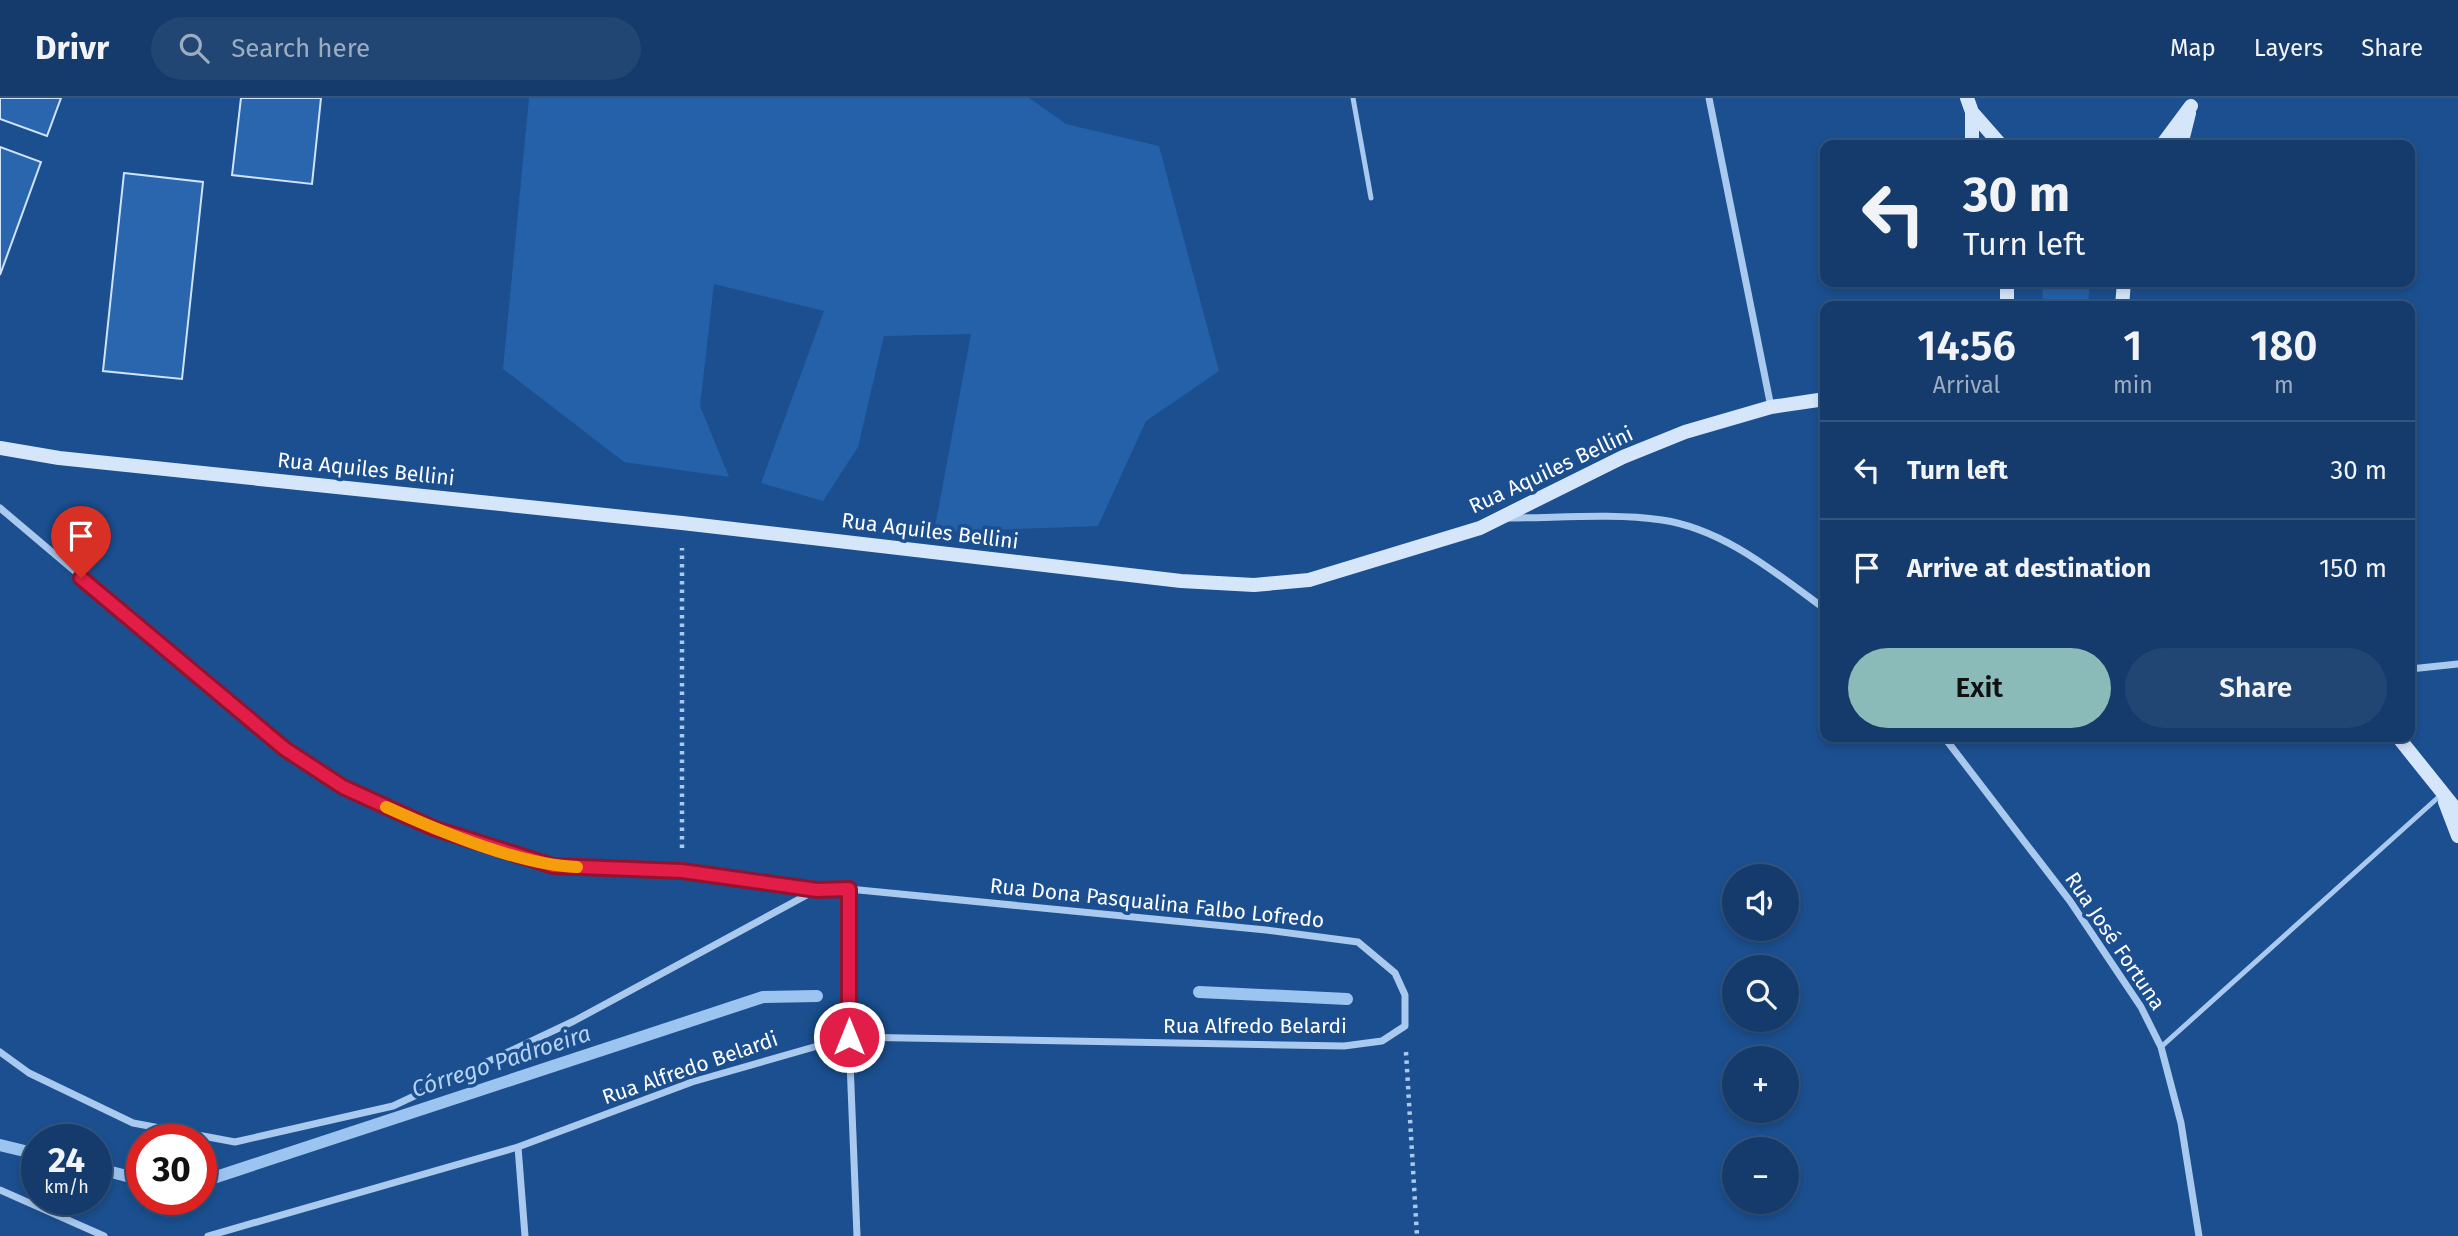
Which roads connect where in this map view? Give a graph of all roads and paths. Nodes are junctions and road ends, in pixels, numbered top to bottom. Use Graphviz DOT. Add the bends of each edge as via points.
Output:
graph roads {
  1 [pos="1353,98"];
  2 [pos="1709,98"];
  3 [pos="2192,102"];
  4 [pos="1969,105"];
  5 [pos="1972,140"];
  6 [pos="1997,140"];
  7 [pos="2165,140"];
  8 [pos="2183,140"];
  9 [pos="1371,198"];
  10 [pos="1820,400"];
  11 [pos="1771,407"];
  12 [pos="0,448"];
  13 [pos="0,508"];
  14 [pos="1504,518"];
  15 [pos="682,523"];
  16 [pos="1820,605"];
  17 [pos="2458,664"];
  18 [pos="2415,669"];
  19 [pos="1948,742"];
  20 [pos="2402,742"];
  21 [pos="2442,794"];
  22 [pos="2458,812"];
  23 [pos="2458,836"];
  24 [pos="682,871"];
  25 [pos="849,889"];
  26 [pos="817,890"];
  27 [pos="1405,1026"];
  28 [pos="849,1037"];
  29 [pos="2161,1047"];
  30 [pos="0,1052"];
  31 [pos="518,1147"];
  32 [pos="0,1191"];
  33 [pos="104,1236"];
  34 [pos="208,1236"];
  35 [pos="525,1236"];
  36 [pos="857,1236"];
  37 [pos="1418,1236"];
  38 [pos="2199,1236"];
  1 -- 9 [label="lane"];
  2 -- 11 [label="street"];
  3 -- 7 [label="street"];
  3 -- 8 [label="street"];
  4 -- 5 [label="street"];
  4 -- 6 [label="street"];
  10 -- 11 [label="street, Rua Aquiles Bellini"];
  11 -- 14 [label="street, Rua Aquiles Bellini" via="1685,432 1623,457"];
  12 -- 15 [label="street, Rua Aquiles Bellini"];
  13 -- 24 [label="street, Rua Dona Pasqualina Falbo Lofredo" via="202,682 285,749 343,787 433,828 553,866"];
  14 -- 15 [label="street, Rua Aquiles Bellini" via="1309,580 1254,585 1181,581"];
  14 -- 16 [label="street" via="1664,520 1707,534 1757,559"];
  15 -- 24 [label="path"];
  17 -- 18 [label="street"];
  19 -- 29 [label="street, Rua José Fortuna" via="2077,911 2119,972"];
  20 -- 21 [label="street"];
  21 -- 22 [label="street"];
  21 -- 23 [label="street"];
  21 -- 29 [label="lane"];
  24 -- 26 [label="street, Rua Dona Pasqualina Falbo Lofredo"];
  25 -- 26 [label="street, Rua Dona Pasqualina Falbo Lofredo"];
  25 -- 27 [label="street, Rua Dona Pasqualina Falbo Lofredo" via="1359,942 1395,973 1405,995"];
  25 -- 28 [label="street"];
  26 -- 30 [label="street" via="574,1021 393,1106 235,1142 133,1122 29,1073"];
  27 -- 28 [label="street, Rua Alfredo Belardi" via="1382,1041 1344,1046"];
  27 -- 37 [label="path"];
  28 -- 31 [label="street, Rua Alfredo Belardi" via="692,1082"];
  28 -- 36 [label="street"];
  29 -- 38 [label="street, Rua José Fortuna" via="2181,1123"];
  31 -- 34 [label="street, Rua Alfredo Belardi"];
  31 -- 35 [label="street"];
  32 -- 33 [label="street"];
}
